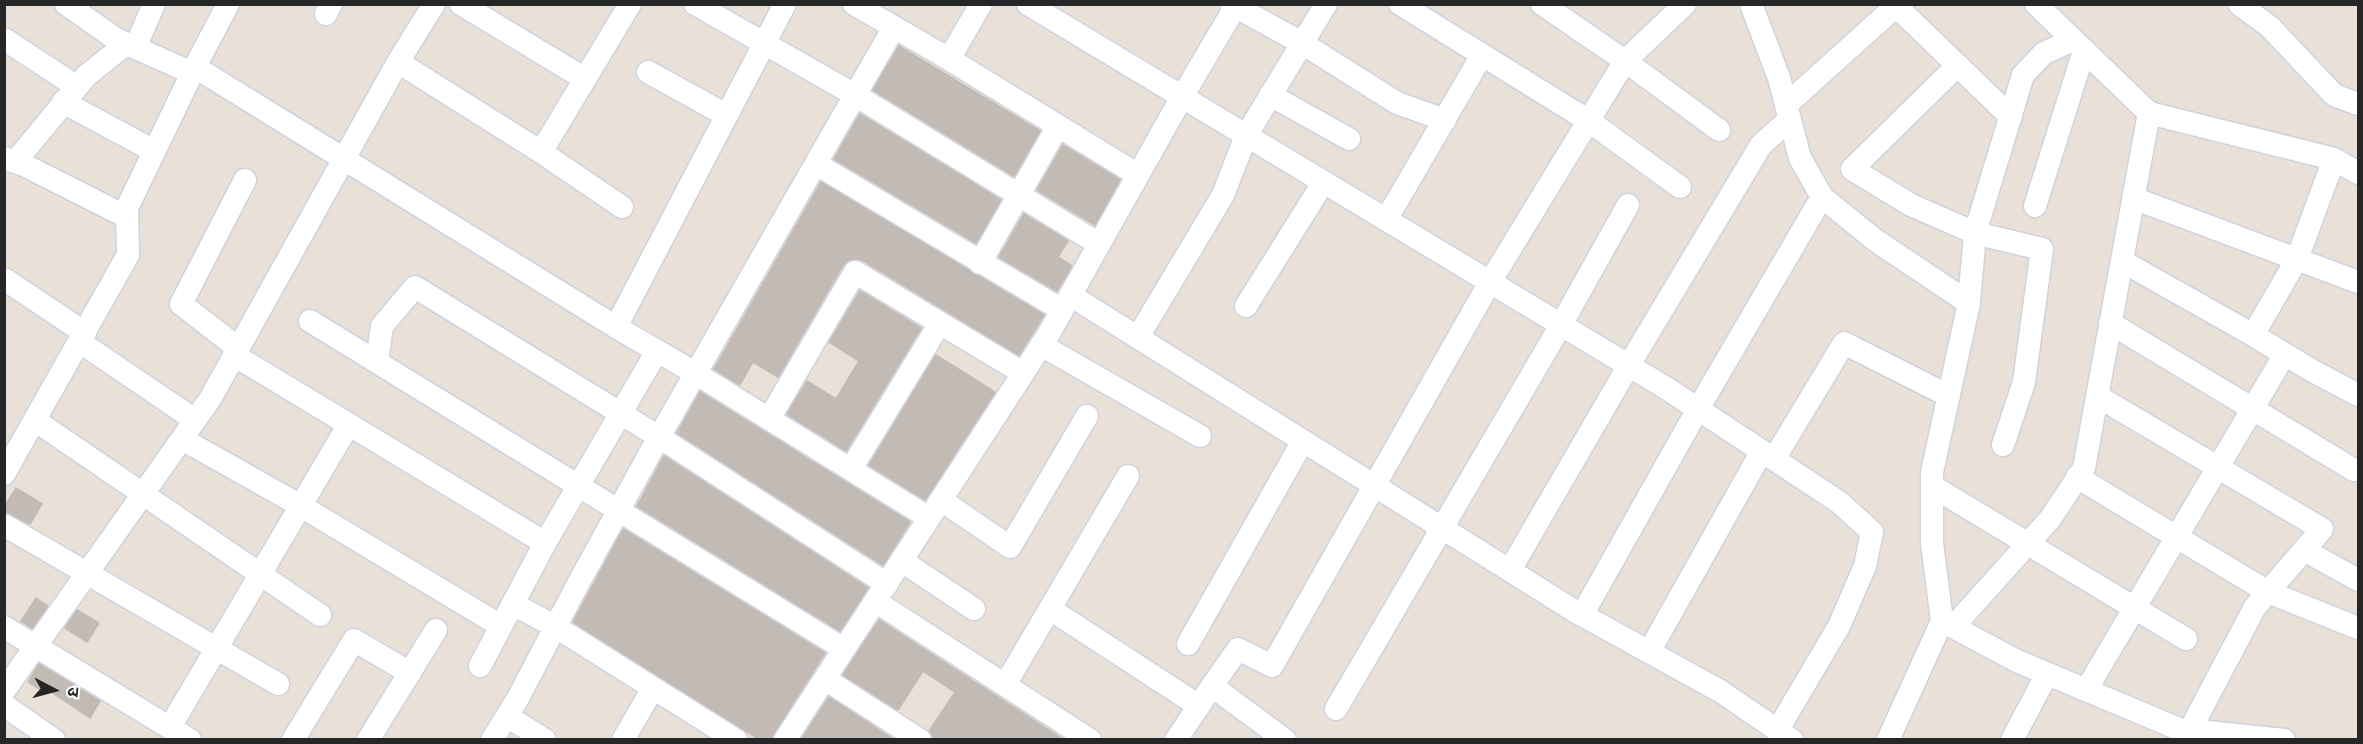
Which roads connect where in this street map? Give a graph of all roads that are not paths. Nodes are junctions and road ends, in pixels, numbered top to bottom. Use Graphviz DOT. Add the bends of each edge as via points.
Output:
graph roads {
  1 [pos="154,4"];
  2 [pos="228,4"];
  3 [pos="434,4"];
  4 [pos="461,4"];
  5 [pos="695,4"];
  6 [pos="785,4"];
  7 [pos="854,4"];
  8 [pos="981,4"];
  9 [pos="1028,4"];
  10 [pos="1326,4"];
  11 [pos="1400,4"];
  12 [pos="1542,4"];
  13 [pos="1685,4"];
  14 [pos="1751,4"];
  15 [pos="2239,4"];
  16 [pos="1234,5"];
  17 [pos="1895,5"];
  18 [pos="626,6"];
  19 [pos="2039,6"];
  20 [pos="80,9"];
  21 [pos="893,29"];
  22 [pos="4,39"];
  23 [pos="764,43"];
  24 [pos="1302,43"];
  25 [pos="131,46"];
  26 [pos="2079,46"];
  27 [pos="1482,55"];
  28 [pos="949,59"];
  29 [pos="1625,61"];
  30 [pos="398,62"];
  31 [pos="1957,66"];
  32 [pos="194,70"];
  33 [pos="648,72"];
  34 [pos="585,80"];
  35 [pos="70,94"];
  36 [pos="855,95"];
  37 [pos="1270,95"];
  38 [pos="1182,97"];
  39 [pos="2358,104"];
  40 [pos="1788,112"];
  41 [pos="2149,113"];
  42 [pos="726,115"];
  43 [pos="2011,117"];
  44 [pos="1444,120"];
  45 [pos="1589,121"];
  46 [pos="1058,126"];
  47 [pos="1719,130"];
  48 [pos="1246,136"];
  49 [pos="1349,139"];
  50 [pos="154,151"];
  51 [pos="541,152"];
  52 [pos="344,159"];
  53 [pos="2334,159"];
  54 [pos="10,160"];
  55 [pos="816,164"];
  56 [pos="2358,173"];
  57 [pos="1138,175"];
  58 [pos="245,180"];
  59 [pos="1323,183"];
  60 [pos="1680,187"];
  61 [pos="1019,196"];
  62 [pos="1822,197"];
  63 [pos="2133,198"];
  64 [pos="1628,205"];
  65 [pos="2035,206"];
  66 [pos="622,207"];
  67 [pos="127,217"];
  68 [pos="1386,220"];
  69 [pos="1975,233"];
  70 [pos="1099,244"];
  71 [pos="2297,260"];
  72 [pos="2122,261"];
  73 [pos="980,263"];
  74 [pos="4,279"];
  75 [pos="1490,282"];
  76 [pos="2358,282"];
  77 [pos="1066,302"];
  78 [pos="1969,303"];
  79 [pos="1246,306"];
  80 [pos="310,321"];
  81 [pos="940,323"];
  82 [pos="2110,323"];
  83 [pos="1561,325"];
  84 [pos="616,327"];
  85 [pos="2253,335"];
  86 [pos="82,337"];
  87 [pos="1138,337"];
  88 [pos="1041,345"];
  89 [pos="236,351"];
  90 [pos="657,351"];
  91 [pos="2285,354"];
  92 [pos="377,362"];
  93 [pos="1629,365"];
  94 [pos="695,373"];
  95 [pos="1023,373"];
  96 [pos="2358,395"];
  97 [pos="1949,396"];
  98 [pos="2097,396"];
  99 [pos="1698,409"];
  100 [pos="2252,409"];
  101 [pos="621,413"];
  102 [pos="1087,416"];
  103 [pos="769,418"];
  104 [pos="195,420"];
  105 [pos="36,421"];
  106 [pos="350,424"];
  107 [pos="1200,436"];
  108 [pos="659,437"];
  109 [pos="182,439"];
  110 [pos="1303,441"];
  111 [pos="2003,445"];
  112 [pos="1768,455"];
  113 [pos="2218,468"];
  114 [pos="851,469"];
  115 [pos="2354,470"];
  116 [pos="4,474"];
  117 [pos="1128,476"];
  118 [pos="2078,477"];
  119 [pos="1373,485"];
  120 [pos="578,486"];
  121 [pos="1932,486"];
  122 [pos="143,495"];
  123 [pos="301,506"];
  124 [pos="935,509"];
  125 [pos="618,510"];
  126 [pos="4,525"];
  127 [pos="1441,527"];
  128 [pos="2177,537"];
  129 [pos="545,543"];
  130 [pos="2028,543"];
  131 [pos="2304,550"];
  132 [pos="902,561"];
  133 [pos="1510,570"];
  134 [pos="89,573"];
  135 [pos="261,574"];
  136 [pos="2358,580"];
  137 [pos="881,592"];
  138 [pos="2268,592"];
  139 [pos="513,603"];
  140 [pos="2135,608"];
  141 [pos="974,609"];
  142 [pos="1050,609"];
  143 [pos="320,615"];
  144 [pos="1582,615"];
  145 [pos="1948,624"];
  146 [pos="501,626"];
  147 [pos="4,627"];
  148 [pos="556,627"];
  149 [pos="2358,628"];
  150 [pos="436,630"];
  151 [pos="2186,639"];
  152 [pos="1188,644"];
  153 [pos="36,647"];
  154 [pos="217,648"];
  155 [pos="844,649"];
  156 [pos="1649,652"];
  157 [pos="480,666"];
  158 [pos="410,673"];
  159 [pos="2047,674"];
  160 [pos="825,679"];
  161 [pos="278,684"];
  162 [pos="1005,685"];
  163 [pos="1212,686"];
  164 [pos="654,688"];
  165 [pos="2086,690"];
  166 [pos="4,691"];
  167 [pos="4,705"];
  168 [pos="1198,706"];
  169 [pos="1336,709"];
  170 [pos="507,716"];
  171 [pos="170,727"];
  172 [pos="2181,733"];
  173 [pos="1784,736"];
  174 [pos="2250,738"];
  175 [pos="54,740"];
  176 [pos="190,740"];
  177 [pos="293,740"];
  178 [pos="368,740"];
  179 [pos="492,740"];
  180 [pos="545,740"];
  181 [pos="623,740"];
  182 [pos="736,740"];
  183 [pos="786,740"];
  184 [pos="920,740"];
  185 [pos="1090,740"];
  186 [pos="1176,740"];
  187 [pos="1285,740"];
  188 [pos="1888,740"];
  189 [pos="2012,740"];
  190 [pos="2284,740"];
  1 -- 25 [label="street"];
  2 -- 32 [label="street"];
  3 -- 30 [label="street"];
  4 -- 34 [label="street"];
  5 -- 23 [label="street"];
  6 -- 23 [label="street"];
  7 -- 21 [label="street"];
  8 -- 28 [label="street"];
  9 -- 38 [label="street"];
  10 -- 24 [label="street"];
  11 -- 27 [label="street"];
  12 -- 29 [label="street"];
  13 -- 29 [label="street"];
  14 -- 40 [label="street"];
  15 -- 39 [label="street" via="2270,27 2334,95"];
  16 -- 24 [label="street"];
  16 -- 38 [label="street"];
  17 -- 31 [label="street"];
  17 -- 40 [label="street"];
  18 -- 34 [label="street"];
  19 -- 26 [label="street"];
  20 -- 25 [label="street"];
  21 -- 28 [label="street"];
  21 -- 36 [label="street"];
  22 -- 35 [label="street"];
  23 -- 36 [label="street"];
  23 -- 42 [label="street"];
  24 -- 37 [label="street"];
  24 -- 44 [label="street" via="1397,103"];
  25 -- 32 [label="street"];
  25 -- 35 [label="street" via="86,76"];
  26 -- 41 [label="street"];
  26 -- 43 [label="street" via="2044,53 2023,75"];
  26 -- 65 [label="street"];
  27 -- 44 [label="street"];
  27 -- 45 [label="street"];
  28 -- 46 [label="street"];
  29 -- 45 [label="street"];
  29 -- 47 [label="street"];
  30 -- 51 [label="street"];
  30 -- 52 [label="street"];
  31 -- 43 [label="street"];
  31 -- 69 [label="street" via="1852,169 1911,205"];
  32 -- 50 [label="street"];
  32 -- 52 [label="street"];
  33 -- 42 [label="street"];
  34 -- 51 [label="street"];
  35 -- 50 [label="street"];
  35 -- 54 [label="street"];
  36 -- 55 [label="street"];
  36 -- 61 [label="street"];
  37 -- 48 [label="street"];
  37 -- 49 [label="street"];
  38 -- 48 [label="street"];
  38 -- 57 [label="street"];
  40 -- 62 [label="street" via="1800,158"];
  40 -- 93 [label="street" via="1761,145"];
  41 -- 53 [label="street"];
  41 -- 63 [label="street"];
  42 -- 84 [label="street"];
  43 -- 69 [label="street"];
  44 -- 68 [label="street"];
  45 -- 60 [label="street"];
  45 -- 75 [label="street"];
  46 -- 57 [label="street"];
  46 -- 61 [label="street"];
  48 -- 59 [label="street"];
  48 -- 87 [label="street" via="1223,195"];
  50 -- 67 [label="street" via="127,208"];
  51 -- 66 [label="street"];
  52 -- 84 [label="street"];
  52 -- 89 [label="street"];
  53 -- 56 [label="street"];
  53 -- 71 [label="street"];
  54 -- 67 [label="street"];
  55 -- 73 [label="street"];
  55 -- 94 [label="street"];
  57 -- 70 [label="street"];
  58 -- 89 [label="street" via="181,304"];
  59 -- 68 [label="street"];
  59 -- 79 [label="street"];
  61 -- 70 [label="street"];
  61 -- 73 [label="street"];
  62 -- 78 [label="street" via="1875,240"];
  62 -- 99 [label="street"];
  63 -- 71 [label="street"];
  63 -- 72 [label="street"];
  64 -- 83 [label="street"];
  67 -- 86 [label="street" via="128,255"];
  68 -- 75 [label="street"];
  69 -- 78 [label="street"];
  69 -- 111 [label="street" via="2042,249 2024,382"];
  70 -- 77 [label="street"];
  71 -- 76 [label="street"];
  71 -- 85 [label="street"];
  72 -- 82 [label="street"];
  72 -- 85 [label="street"];
  73 -- 77 [label="street"];
  74 -- 86 [label="street"];
  75 -- 83 [label="street"];
  75 -- 119 [label="street"];
  77 -- 87 [label="street"];
  77 -- 88 [label="street"];
  78 -- 97 [label="street"];
  80 -- 92 [label="street"];
  81 -- 95 [label="street"];
  81 -- 103 [label="street" via="855,272"];
  81 -- 114 [label="street"];
  82 -- 98 [label="street"];
  82 -- 100 [label="street"];
  83 -- 93 [label="street"];
  83 -- 127 [label="street"];
  84 -- 90 [label="street"];
  85 -- 91 [label="street"];
  86 -- 104 [label="street"];
  86 -- 105 [label="street"];
  87 -- 110 [label="street"];
  88 -- 95 [label="street"];
  88 -- 107 [label="street"];
  89 -- 104 [label="street"];
  89 -- 106 [label="street"];
  90 -- 94 [label="street"];
  90 -- 101 [label="street"];
  91 -- 96 [label="street"];
  91 -- 100 [label="street"];
  92 -- 101 [label="street" via="382,326 415,286"];
  92 -- 120 [label="street"];
  93 -- 99 [label="street"];
  93 -- 133 [label="street"];
  94 -- 103 [label="street"];
  94 -- 108 [label="street"];
  95 -- 124 [label="street"];
  97 -- 112 [label="street" via="1844,343"];
  97 -- 121 [label="street"];
  98 -- 113 [label="street"];
  98 -- 118 [label="street" via="2084,468"];
  99 -- 112 [label="street"];
  99 -- 144 [label="street"];
  100 -- 113 [label="street"];
  100 -- 115 [label="street"];
  101 -- 108 [label="street"];
  101 -- 120 [label="street"];
  102 -- 124 [label="street" via="1010,547"];
  103 -- 114 [label="street"];
  104 -- 109 [label="street"];
  105 -- 116 [label="street"];
  105 -- 122 [label="street"];
  106 -- 123 [label="street"];
  106 -- 129 [label="street"];
  108 -- 125 [label="street"];
  108 -- 137 [label="street"];
  109 -- 122 [label="street"];
  109 -- 123 [label="street"];
  110 -- 119 [label="street"];
  110 -- 152 [label="street"];
  112 -- 156 [label="street"];
  112 -- 173 [label="street" via="1839,502 1872,532 1865,566"];
  113 -- 128 [label="street"];
  113 -- 131 [label="street" via="2322,529"];
  114 -- 124 [label="street"];
  117 -- 142 [label="street"];
  118 -- 128 [label="street"];
  118 -- 130 [label="street" via="2050,519"];
  119 -- 127 [label="street"];
  119 -- 163 [label="street" via="1272,666 1238,649"];
  120 -- 125 [label="street"];
  120 -- 129 [label="street"];
  121 -- 130 [label="street"];
  121 -- 145 [label="street" via="1932,543"];
  122 -- 134 [label="street"];
  122 -- 135 [label="street"];
  123 -- 135 [label="street"];
  123 -- 146 [label="street"];
  124 -- 132 [label="street"];
  125 -- 148 [label="street"];
  125 -- 155 [label="street"];
  126 -- 134 [label="street"];
  127 -- 133 [label="street"];
  127 -- 169 [label="street"];
  128 -- 138 [label="street"];
  128 -- 140 [label="street"];
  129 -- 139 [label="street"];
  130 -- 140 [label="street"];
  130 -- 145 [label="street"];
  131 -- 136 [label="street"];
  131 -- 138 [label="street"];
  132 -- 137 [label="street"];
  132 -- 141 [label="street"];
  133 -- 144 [label="street"];
  134 -- 153 [label="street"];
  134 -- 154 [label="street"];
  135 -- 143 [label="street"];
  135 -- 154 [label="street"];
  137 -- 155 [label="street"];
  137 -- 162 [label="street"];
  138 -- 149 [label="street"];
  138 -- 172 [label="street"];
  139 -- 146 [label="street"];
  139 -- 148 [label="street"];
  140 -- 151 [label="street"];
  140 -- 165 [label="street"];
  142 -- 162 [label="street"];
  142 -- 168 [label="street"];
  144 -- 156 [label="street"];
  145 -- 159 [label="street"];
  145 -- 188 [label="street"];
  146 -- 157 [label="street"];
  147 -- 153 [label="street"];
  148 -- 164 [label="street"];
  148 -- 170 [label="street"];
  150 -- 158 [label="street"];
  153 -- 166 [label="street"];
  153 -- 171 [label="street"];
  154 -- 161 [label="street"];
  154 -- 171 [label="street"];
  155 -- 160 [label="street"];
  156 -- 173 [label="street" via="1720,691"];
  158 -- 177 [label="street" via="354,640"];
  158 -- 178 [label="street"];
  159 -- 165 [label="street"];
  159 -- 189 [label="street"];
  160 -- 183 [label="street"];
  160 -- 184 [label="street"];
  162 -- 185 [label="street"];
  163 -- 168 [label="street"];
  163 -- 187 [label="street"];
  164 -- 181 [label="street"];
  164 -- 182 [label="street"];
  165 -- 172 [label="street"];
  167 -- 175 [label="street"];
  168 -- 186 [label="street"];
  170 -- 179 [label="street"];
  170 -- 180 [label="street"];
  171 -- 176 [label="street"];
  172 -- 174 [label="street"];
  174 -- 190 [label="street"];
}
